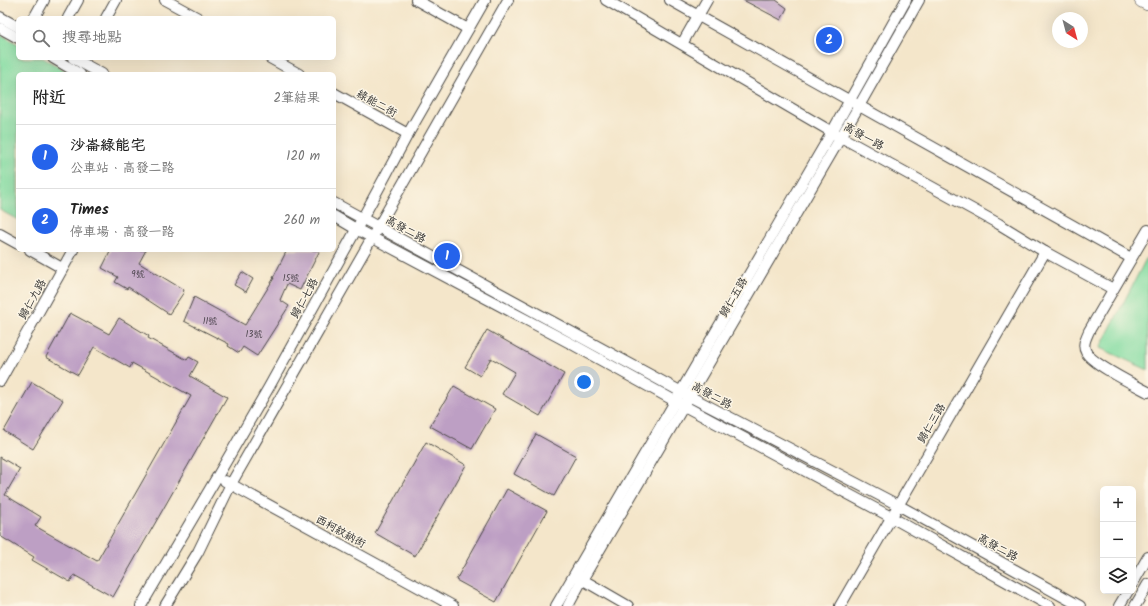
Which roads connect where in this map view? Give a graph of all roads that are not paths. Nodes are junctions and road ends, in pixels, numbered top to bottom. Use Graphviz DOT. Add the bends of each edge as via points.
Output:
graph roads {
  1 [pos="44,0"];
  2 [pos="78,0"];
  3 [pos="116,0"];
  4 [pos="165,0"];
  5 [pos="416,0"];
  6 [pos="485,0"];
  7 [pos="508,0"];
  8 [pos="606,0"];
  9 [pos="670,0"];
  10 [pos="707,0"];
  11 [pos="906,0"];
  12 [pos="919,0"];
  13 [pos="1142,0"];
  14 [pos="1148,3"];
  15 [pos="35,16"];
  16 [pos="69,16"];
  17 [pos="107,16"];
  18 [pos="194,16"];
  19 [pos="698,16"];
  20 [pos="0,17"];
  21 [pos="16,26"];
  22 [pos="0,28"];
  23 [pos="468,29"];
  24 [pos="16,37"];
  25 [pos="682,44"];
  26 [pos="60,60"];
  27 [pos="274,60"];
  28 [pos="79,65"];
  29 [pos="97,72"];
  30 [pos="295,72"];
  31 [pos="336,94"];
  32 [pos="849,100"];
  33 [pos="859,106"];
  34 [pos="408,134"];
  35 [pos="836,135"];
  36 [pos="336,204"];
  37 [pos="336,217"];
  38 [pos="362,218"];
  39 [pos="378,227"];
  40 [pos="356,229"];
  41 [pos="1148,230"];
  42 [pos="0,234"];
  43 [pos="372,238"];
  44 [pos="16,243"];
  45 [pos="34,252"];
  46 [pos="71,252"];
  47 [pos="1044,252"];
  48 [pos="1131,258"];
  49 [pos="62,268"];
  50 [pos="1113,290"];
  51 [pos="0,381"];
  52 [pos="1148,392"];
  53 [pos="685,394"];
  54 [pos="679,404"];
  55 [pos="218,477"];
  56 [pos="231,484"];
  57 [pos="898,505"];
  58 [pos="891,517"];
  59 [pos="1148,557"];
  60 [pos="1136,577"];
  61 [pos="578,578"];
  62 [pos="1148,584"];
  63 [pos="1126,594"];
  64 [pos="141,606"];
  65 [pos="165,606"];
  66 [pos="453,606"];
  67 [pos="556,606"];
  68 [pos="568,606"];
  69 [pos="628,606"];
  70 [pos="840,606"];
  71 [pos="1050,606"];
  72 [pos="1080,606"];
  73 [pos="1119,606"];
  74 [pos="1135,606"];
  1 -- 15 [label="street"];
  2 -- 16 [label="street"];
  3 -- 17 [label="street"];
  4 -- 18 [label="street"];
  5 -- 23 [label="street"];
  6 -- 23 [label="street, 歸仁七路"];
  7 -- 39 [label="street"];
  8 -- 25 [label="street, 高發一路"];
  9 -- 19 [label="street"];
  10 -- 19 [label="street"];
  11 -- 32 [label="street, 歸仁五路"];
  12 -- 33 [label="street, 歸仁五路"];
  13 -- 14 [label="main road"];
  19 -- 25 [label="street"];
  19 -- 32 [label="street"];
  20 -- 21 [label="street"];
  22 -- 24 [label="street"];
  23 -- 34 [label="street, 歸仁七路"];
  25 -- 35 [label="street, 高發一路"];
  26 -- 28 [label="street"];
  27 -- 30 [label="street"];
  28 -- 29 [label="street"];
  31 -- 34 [label="street, 綠能二街"];
  32 -- 33 [label="street"];
  32 -- 35 [label="street, 歸仁五路"];
  33 -- 35 [label="street, 歸仁五路"];
  33 -- 48 [label="street"];
  34 -- 38 [label="street, 歸仁七路"];
  35 -- 47 [label="street, 高發一路" via="999,224"];
  35 -- 53 [label="street, 歸仁五路"];
  36 -- 38 [label="street, 高發二路"];
  37 -- 40 [label="street, 高發二路"];
  38 -- 39 [label="street, 高發二路"];
  38 -- 40 [label="street, 歸仁七路"];
  39 -- 43 [label="street"];
  39 -- 53 [label="street, 高發二路"];
  40 -- 43 [label="street, 高發二路"];
  40 -- 55 [label="street, 歸仁七路"];
  41 -- 48 [label="street"];
  42 -- 44 [label="street"];
  43 -- 54 [label="street, 高發二路"];
  43 -- 56 [label="street"];
  45 -- 49 [label="street"];
  46 -- 49 [label="street, 歸仁九路"];
  47 -- 50 [label="street, 高發一路"];
  47 -- 57 [label="street, 歸仁三路"];
  48 -- 50 [label="street"];
  49 -- 51 [label="street, 歸仁九路"];
  50 -- 52 [label="street" via="1089,331 1084,344 1086,352 1097,363"];
  53 -- 54 [label="street, 歸仁五路"];
  53 -- 57 [label="street, 高發二路"];
  54 -- 58 [label="street, 高發二路"];
  54 -- 61 [label="street, 歸仁五路"];
  55 -- 56 [label="street, 西柯紋納街"];
  55 -- 64 [label="street, 歸仁七路"];
  56 -- 65 [label="street" via="198,552"];
  56 -- 66 [label="street, 西柯紋納街"];
  57 -- 58 [label="street, 歸仁三路"];
  57 -- 72 [label="street, 高發二路"];
  58 -- 70 [label="street, 歸仁三路"];
  58 -- 71 [label="street, 高發二路"];
  59 -- 60 [label="street"];
  61 -- 67 [label="street, 歸仁五路"];
  61 -- 68 [label="street, 歸仁五路"];
  61 -- 69 [label="street"];
  62 -- 74 [label="street"];
  63 -- 73 [label="street"];
}
